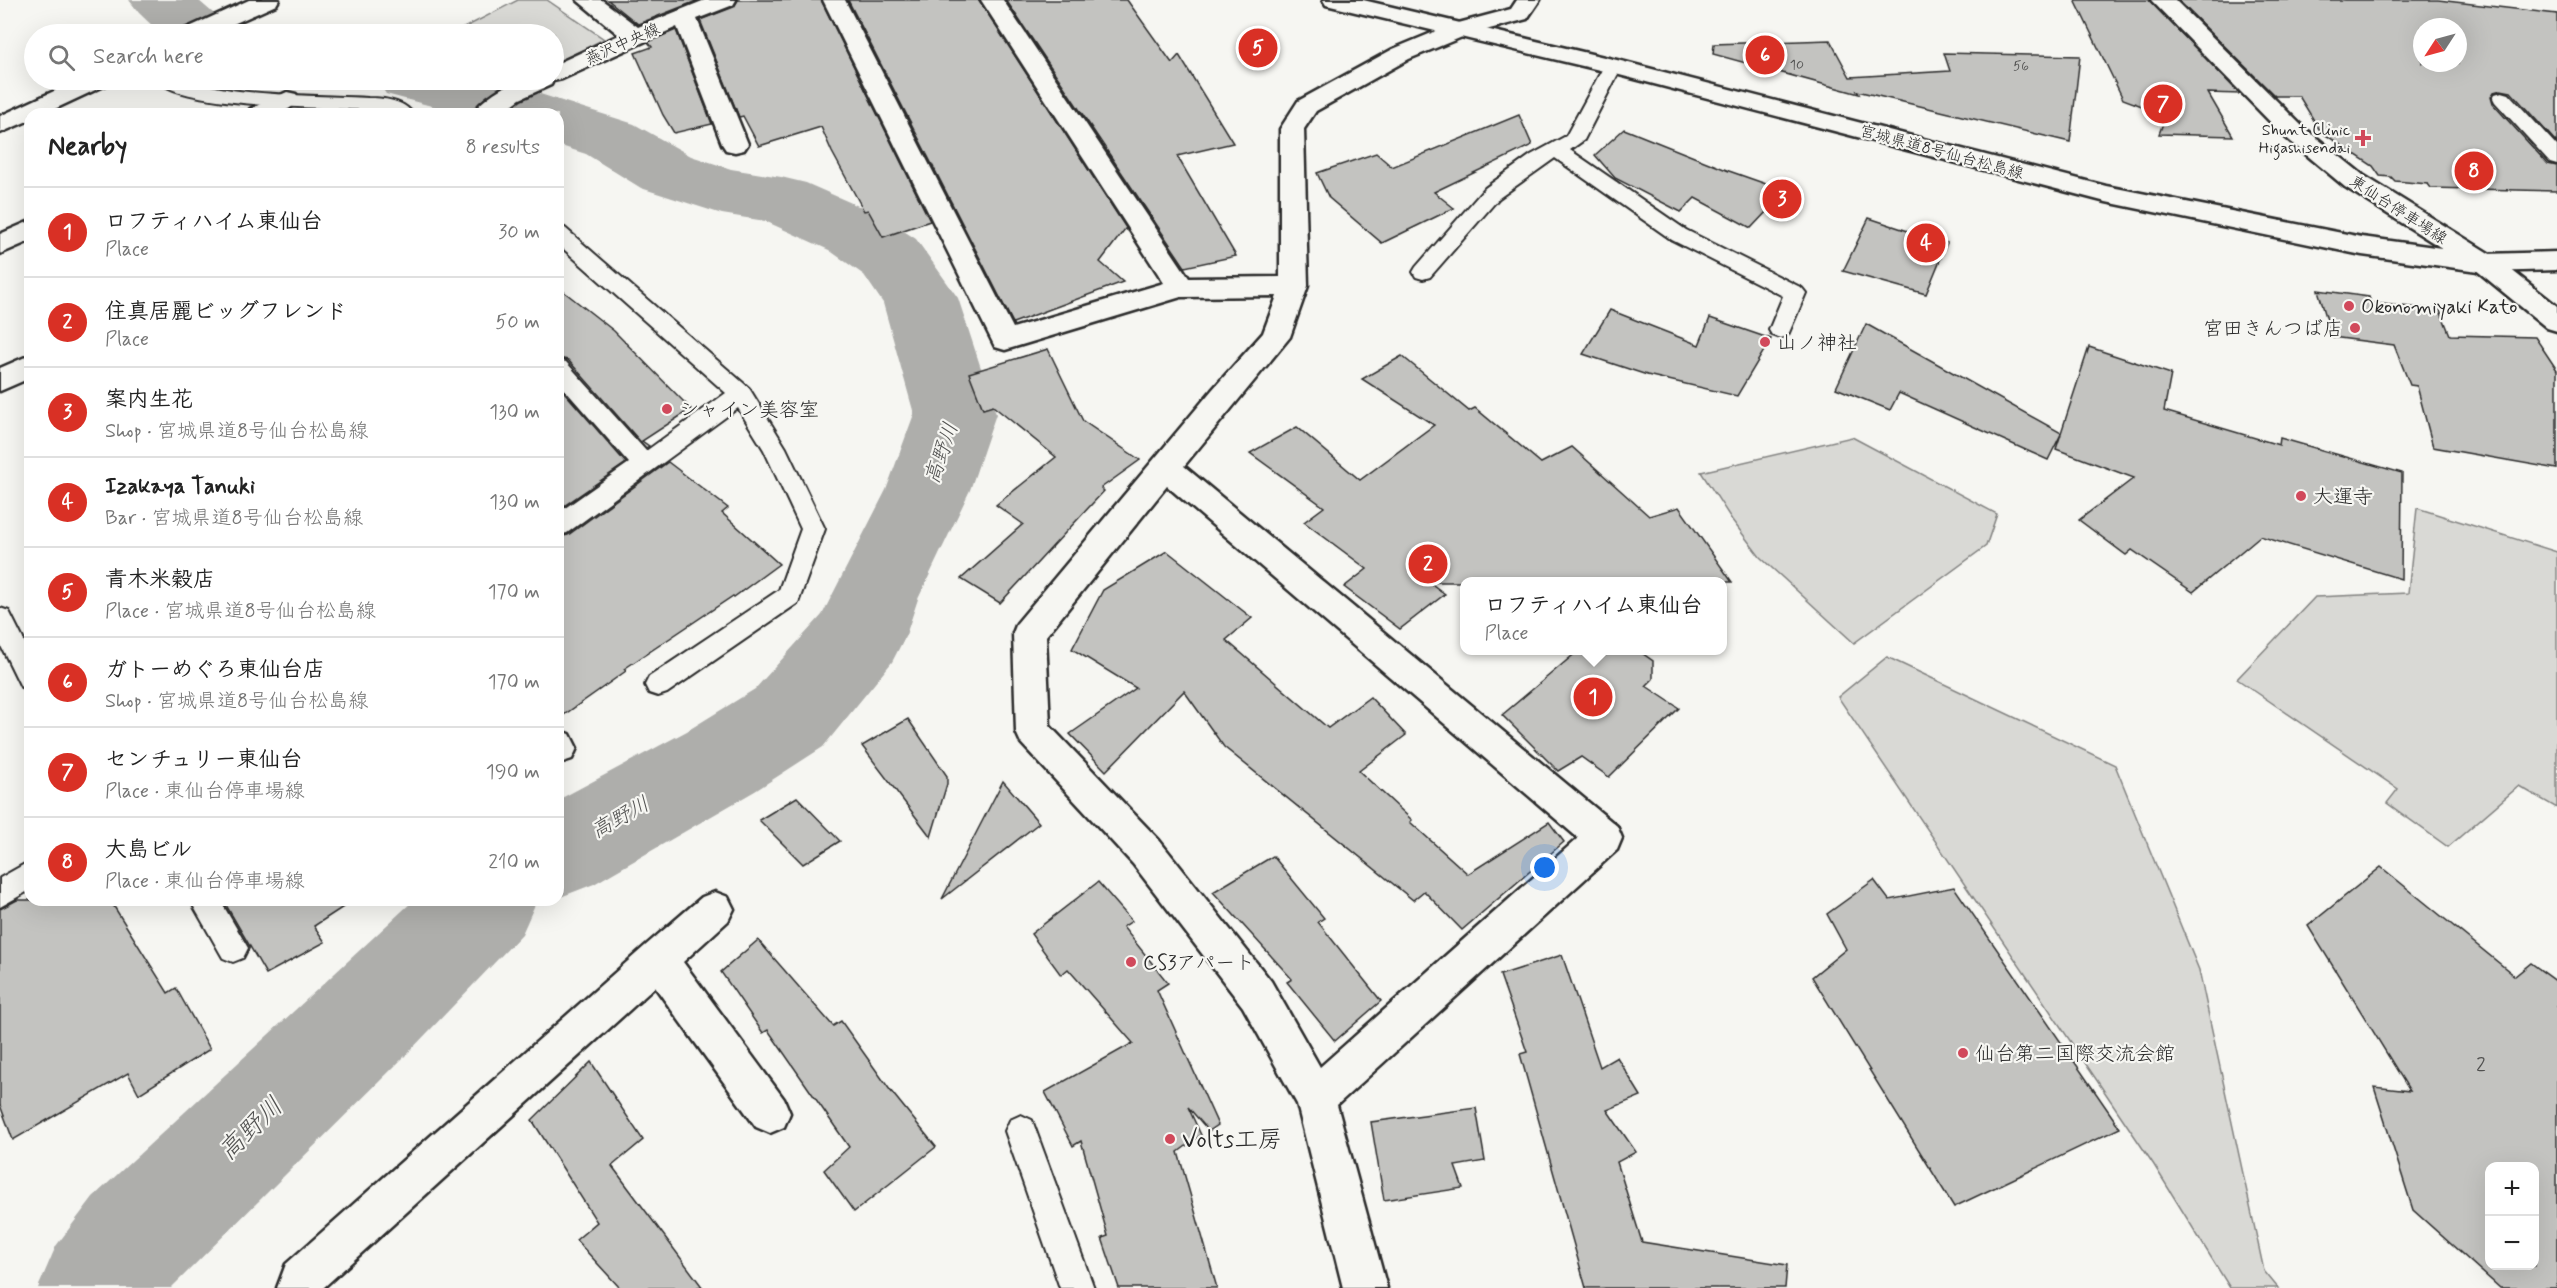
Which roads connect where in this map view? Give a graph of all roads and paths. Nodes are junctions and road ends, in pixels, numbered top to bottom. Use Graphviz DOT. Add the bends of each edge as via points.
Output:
graph roads {
  1 [pos="268,0"];
  2 [pos="588,0"];
  3 [pos="725,0"];
  4 [pos="834,0"];
  5 [pos="992,0"];
  6 [pos="1334,0"];
  7 [pos="1529,0"];
  8 [pos="2162,0"];
  9 [pos="684,16"];
  10 [pos="1465,16"];
  11 [pos="216,24"];
  12 [pos="635,36"];
  13 [pos="1613,66"];
  14 [pos="564,69"];
  15 [pos="79,90"];
  16 [pos="196,90"];
  17 [pos="521,90"];
  18 [pos="2502,98"];
  19 [pos="288,99"];
  20 [pos="46,108"];
  21 [pos="271,108"];
  22 [pos="392,108"];
  23 [pos="492,108"];
  24 [pos="24,117"];
  25 [pos="0,125"];
  26 [pos="735,144"];
  27 [pos="1556,149"];
  28 [pos="2557,158"];
  29 [pos="24,233"];
  30 [pos="564,238"];
  31 [pos="0,245"];
  32 [pos="2557,261"];
  33 [pos="2485,263"];
  34 [pos="1423,272"];
  35 [pos="1294,286"];
  36 [pos="1180,288"];
  37 [pos="2557,321"];
  38 [pos="1780,330"];
  39 [pos="24,368"];
  40 [pos="564,375"];
  41 [pos="0,381"];
  42 [pos="741,394"];
  43 [pos="644,464"];
  44 [pos="1165,467"];
  45 [pos="564,522"];
  46 [pos="0,618"];
  47 [pos="24,667"];
  48 [pos="658,685"];
  49 [pos="24,878"];
  50 [pos="0,894"];
  51 [pos="208,906"];
  52 [pos="715,909"];
  53 [pos="233,948"];
  54 [pos="658,959"];
  55 [pos="1315,1098"];
  56 [pos="770,1113"];
  57 [pos="1021,1131"];
  58 [pos="300,1288"];
  59 [pos="1077,1288"];
  60 [pos="1365,1288"];
  1 -- 11 [label="street"];
  2 -- 12 [label="street"];
  3 -- 9 [label="street, 燕沢中央線"];
  4 -- 36 [label="street" via="1005,340"];
  5 -- 36 [label="street"];
  6 -- 10 [label="street, 宮城県道8号仙台松島線"];
  7 -- 10 [label="street" via="1519,14"];
  8 -- 33 [label="street, 東仙台停車場線" via="2293,131 2354,181"];
  9 -- 12 [label="street, 燕沢中央線"];
  9 -- 26 [label="street"];
  10 -- 13 [label="street, 宮城県道8号仙台松島線"];
  10 -- 35 [label="street" via="1307,106 1292,129"];
  12 -- 14 [label="street, 燕沢中央線"];
  13 -- 27 [label="lane" via="1574,140"];
  13 -- 33 [label="street, 宮城県道8号仙台松島線" via="2106,194 2362,246"];
  15 -- 20 [label="street"];
  16 -- 19 [label="lane"];
  17 -- 23 [label="street"];
  18 -- 28 [label="lane"];
  19 -- 21 [label="street"];
  19 -- 22 [label="lane" via="384,104"];
  24 -- 25 [label="street"];
  27 -- 34 [label="lane" via="1492,193"];
  27 -- 38 [label="lane" via="1678,235 1795,293"];
  29 -- 31 [label="street"];
  30 -- 42 [label="lane"];
  32 -- 33 [label="street, 宮城県道8号仙台松島線"];
  33 -- 37 [label="street, 東仙台停車場線"];
  35 -- 36 [label="street"];
  35 -- 44 [label="street" via="1276,337"];
  39 -- 41 [label="street"];
  40 -- 43 [label="lane"];
  42 -- 43 [label="lane"];
  42 -- 48 [label="lane" via="774,448 813,529 789,596"];
  43 -- 45 [label="lane"];
  44 -- 55 [label="street" via="1029,633 1033,732 1146,852 1257,994"];
  44 -- 55 [label="street" via="1604,838"];
  46 -- 47 [label="lane"];
  49 -- 50 [label="lane"];
  51 -- 53 [label="lane"];
  52 -- 54 [label="street"];
  54 -- 56 [label="street"];
  54 -- 58 [label="street" via="301,1278"];
  55 -- 60 [label="street"];
  57 -- 59 [label="lane"];
}
